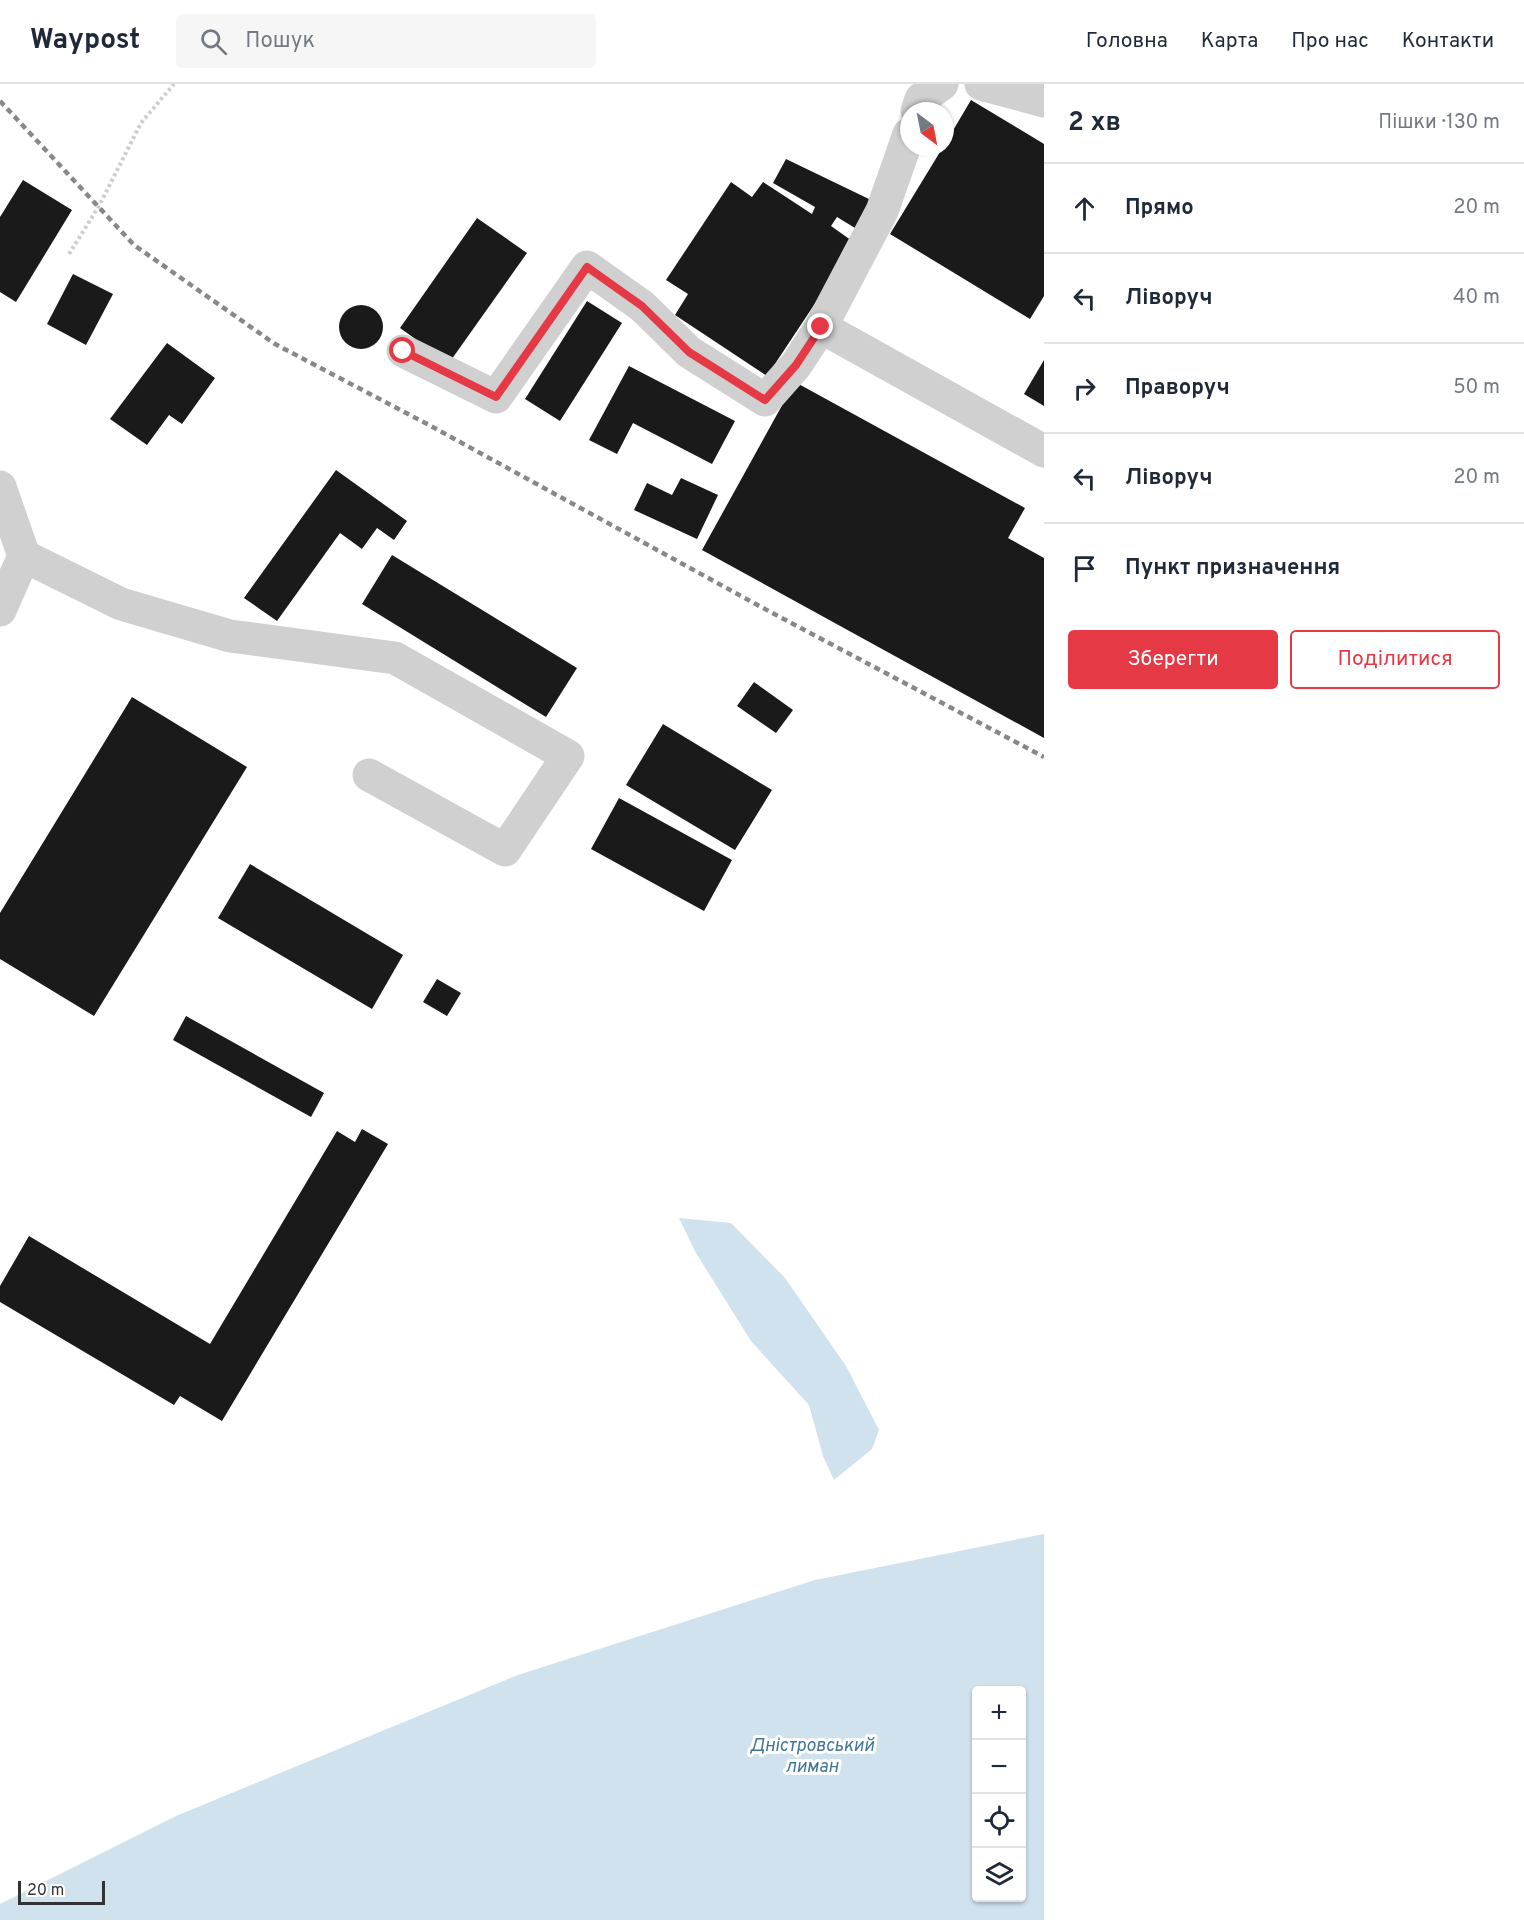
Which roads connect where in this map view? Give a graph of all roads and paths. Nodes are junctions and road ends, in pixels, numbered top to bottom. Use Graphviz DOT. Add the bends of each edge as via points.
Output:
graph roads {
  1 [pos="174,84"];
  2 [pos="942,84"];
  3 [pos="981,84"];
  4 [pos="1044,101"];
  5 [pos="920,102"];
  6 [pos="901,156"];
  7 [pos="69,254"];
  8 [pos="821,327"];
  9 [pos="403,351"];
  10 [pos="1044,451"];
  11 [pos="0,487"];
  12 [pos="24,556"];
  13 [pos="0,610"];
  14 [pos="369,775"];
  1 -- 7 [label="path" via="141,123 99,206"];
  2 -- 5 [label="lane"];
  3 -- 4 [label="lane"];
  6 -- 8 [label="lane" via="882,211"];
  8 -- 9 [label="lane" via="796,365 765,400 689,352 642,306 587,267 496,397"];
  8 -- 10 [label="lane"];
  11 -- 12 [label="lane"];
  12 -- 13 [label="lane"];
  12 -- 14 [label="lane" via="121,604 230,636 395,658 568,756 505,850"];
}
